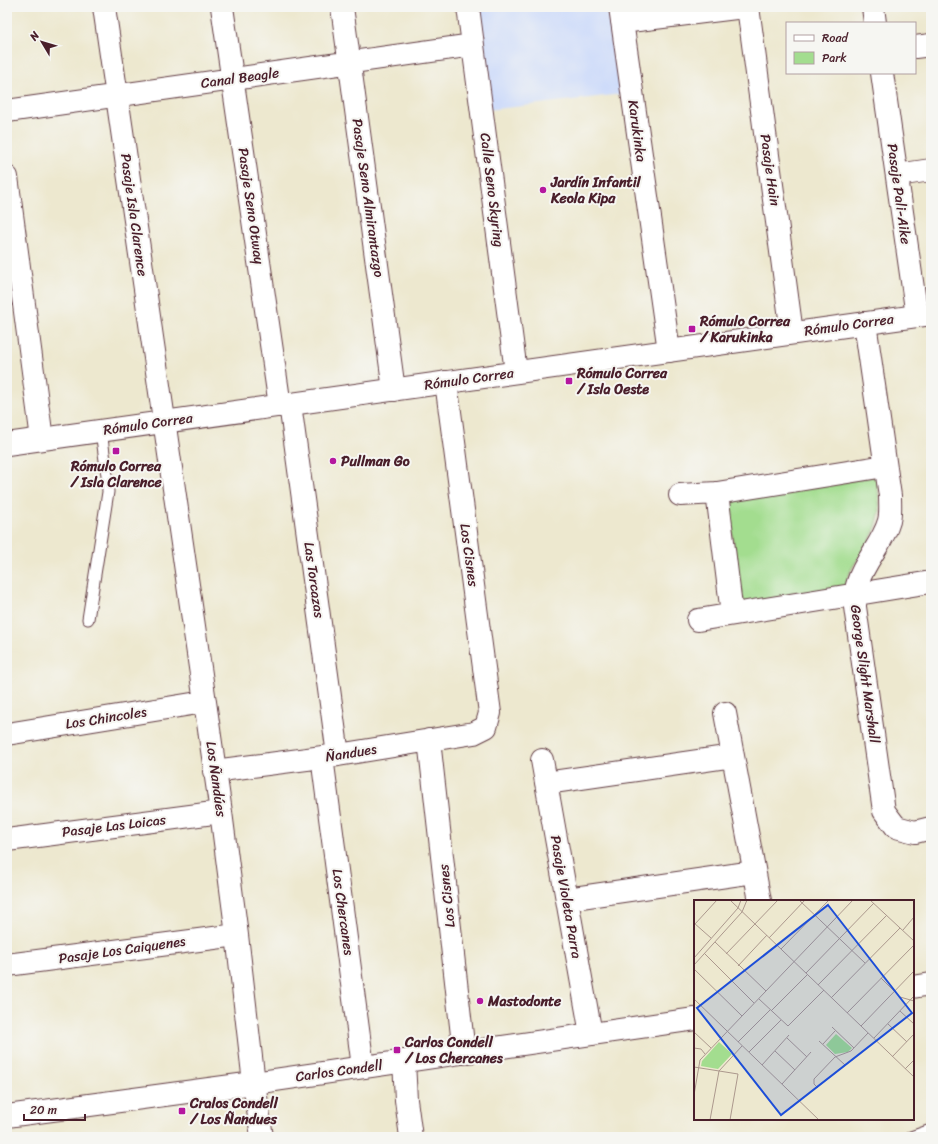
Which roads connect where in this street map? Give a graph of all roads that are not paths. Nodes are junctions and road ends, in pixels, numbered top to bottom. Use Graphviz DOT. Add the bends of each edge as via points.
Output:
graph roads {
  1 [pos="104,7"];
  2 [pos="222,7"];
  3 [pos="342,7"];
  4 [pos="468,7"];
  5 [pos="744,7"];
  6 [pos="748,7"];
  7 [pos="873,7"];
  8 [pos="621,15"];
  9 [pos="875,22"];
  10 [pos="473,45"];
  11 [pos="931,45"];
  12 [pos="916,47"];
  13 [pos="350,62"];
  14 [pos="882,74"];
  15 [pos="232,79"];
  16 [pos="117,96"];
  17 [pos="7,111"];
  18 [pos="931,170"];
  19 [pos="897,175"];
  20 [pos="7,177"];
  21 [pos="924,315"];
  22 [pos="865,323"];
  23 [pos="792,333"];
  24 [pos="669,351"];
  25 [pos="516,372"];
  26 [pos="446,382"];
  27 [pos="394,390"];
  28 [pos="285,405"];
  29 [pos="164,422"];
  30 [pos="101,431"];
  31 [pos="42,439"];
  32 [pos="7,444"];
  33 [pos="885,466"];
  34 [pos="717,493"];
  35 [pos="680,495"];
  36 [pos="931,582"];
  37 [pos="856,594"];
  38 [pos="732,614"];
  39 [pos="88,619"];
  40 [pos="698,620"];
  41 [pos="204,702"];
  42 [pos="725,713"];
  43 [pos="486,727"];
  44 [pos="7,734"];
  45 [pos="429,740"];
  46 [pos="330,756"];
  47 [pos="733,756"];
  48 [pos="542,760"];
  49 [pos="214,771"];
  50 [pos="546,784"];
  51 [pos="221,812"];
  52 [pos="931,828"];
  53 [pos="7,840"];
  54 [pos="754,872"];
  55 [pos="566,899"];
  56 [pos="760,900"];
  57 [pos="237,935"];
  58 [pos="7,966"];
  59 [pos="931,984"];
  60 [pos="914,987"];
  61 [pos="694,1019"];
  62 [pos="591,1034"];
  63 [pos="464,1053"];
  64 [pos="404,1061"];
  65 [pos="363,1067"];
  66 [pos="254,1083"];
  67 [pos="7,1116"];
  68 [pos="931,1130"];
  69 [pos="262,1137"];
  70 [pos="411,1137"];
  71 [pos="911,1137"];
  1 -- 16 [label="street, Pasaje Isla Clarence"];
  2 -- 15 [label="street, Pasaje Seno Otway"];
  3 -- 13 [label="street, Pasaje Seno Almirantazgo"];
  4 -- 10 [label="street, Calle Seno Skyring"];
  5 -- 8 [label="street"];
  6 -- 23 [label="street, Pasaje Hain"];
  7 -- 9 [label="street"];
  8 -- 24 [label="street, Karukinka"];
  10 -- 13 [label="street, Canal Beagle"];
  10 -- 25 [label="street, Calle Seno Skyring"];
  11 -- 12 [label="street"];
  13 -- 15 [label="street, Canal Beagle"];
  13 -- 27 [label="street, Pasaje Seno Almirantazgo"];
  14 -- 19 [label="street, Pasaje Pali-Aike"];
  15 -- 16 [label="street, Canal Beagle"];
  15 -- 28 [label="street, Pasaje Seno Otway"];
  16 -- 17 [label="street, Canal Beagle"];
  16 -- 29 [label="street, Pasaje Isla Clarence"];
  18 -- 19 [label="street"];
  19 -- 21 [label="street, Pasaje Pali-Aike"];
  20 -- 31 [label="street"];
  21 -- 22 [label="street, Rómulo Correa"];
  22 -- 23 [label="street, Rómulo Correa"];
  22 -- 33 [label="street, George Slight Marshall"];
  23 -- 24 [label="street, Rómulo Correa"];
  24 -- 25 [label="street, Rómulo Correa"];
  25 -- 26 [label="street, Rómulo Correa"];
  26 -- 27 [label="street, Rómulo Correa"];
  26 -- 43 [label="street, Los Cisnes" via="490,713"];
  27 -- 28 [label="street, Rómulo Correa"];
  28 -- 29 [label="street, Rómulo Correa"];
  28 -- 46 [label="street, Las Torcazas"];
  29 -- 30 [label="street, Rómulo Correa"];
  29 -- 41 [label="street, Los Ñandúes"];
  30 -- 31 [label="street, Rómulo Correa"];
  30 -- 39 [label="lane" via="108,492"];
  31 -- 32 [label="street, Rómulo Correa"];
  33 -- 34 [label="street"];
  33 -- 37 [label="street, George Slight Marshall" via="890,496 889,520 881,541 858,582"];
  34 -- 35 [label="street"];
  34 -- 38 [label="street"];
  36 -- 37 [label="street"];
  37 -- 38 [label="street"];
  37 -- 52 [label="street, George Slight Marshall" via="855,607 884,811 896,827 915,832"];
  38 -- 40 [label="street"];
  41 -- 44 [label="street, Los Chincoles"];
  41 -- 49 [label="street, Los Ñandúes"];
  42 -- 47 [label="street"];
  43 -- 45 [label="street, Ñandues" via="474,733"];
  45 -- 46 [label="street, Ñandues"];
  45 -- 63 [label="street, Los Cisnes"];
  46 -- 49 [label="street, Ñandues"];
  46 -- 65 [label="street, Los Chercanes"];
  47 -- 50 [label="street"];
  47 -- 54 [label="street"];
  48 -- 50 [label="street, Pasaje Violeta Parra"];
  49 -- 51 [label="street, Los Ñandúes"];
  50 -- 55 [label="street, Pasaje Violeta Parra"];
  51 -- 53 [label="street, Pasaje Las Loicas"];
  51 -- 57 [label="street, Los Ñandúes"];
  54 -- 55 [label="street"];
  54 -- 56 [label="street"];
  55 -- 62 [label="street, Pasaje Violeta Parra"];
  57 -- 58 [label="street, Pasaje Los Caiquenes"];
  57 -- 66 [label="street, Los Ñandúes"];
  59 -- 60 [label="street"];
  61 -- 62 [label="street, Carlos Condell"];
  62 -- 63 [label="street, Carlos Condell"];
  63 -- 64 [label="street, Carlos Condell"];
  64 -- 65 [label="street, Carlos Condell"];
  64 -- 70 [label="street"];
  65 -- 66 [label="street, Carlos Condell"];
  66 -- 67 [label="street, Carlos Condell"];
  66 -- 69 [label="street, Los Ñandúes"];
  68 -- 71 [label="lane"];
}
